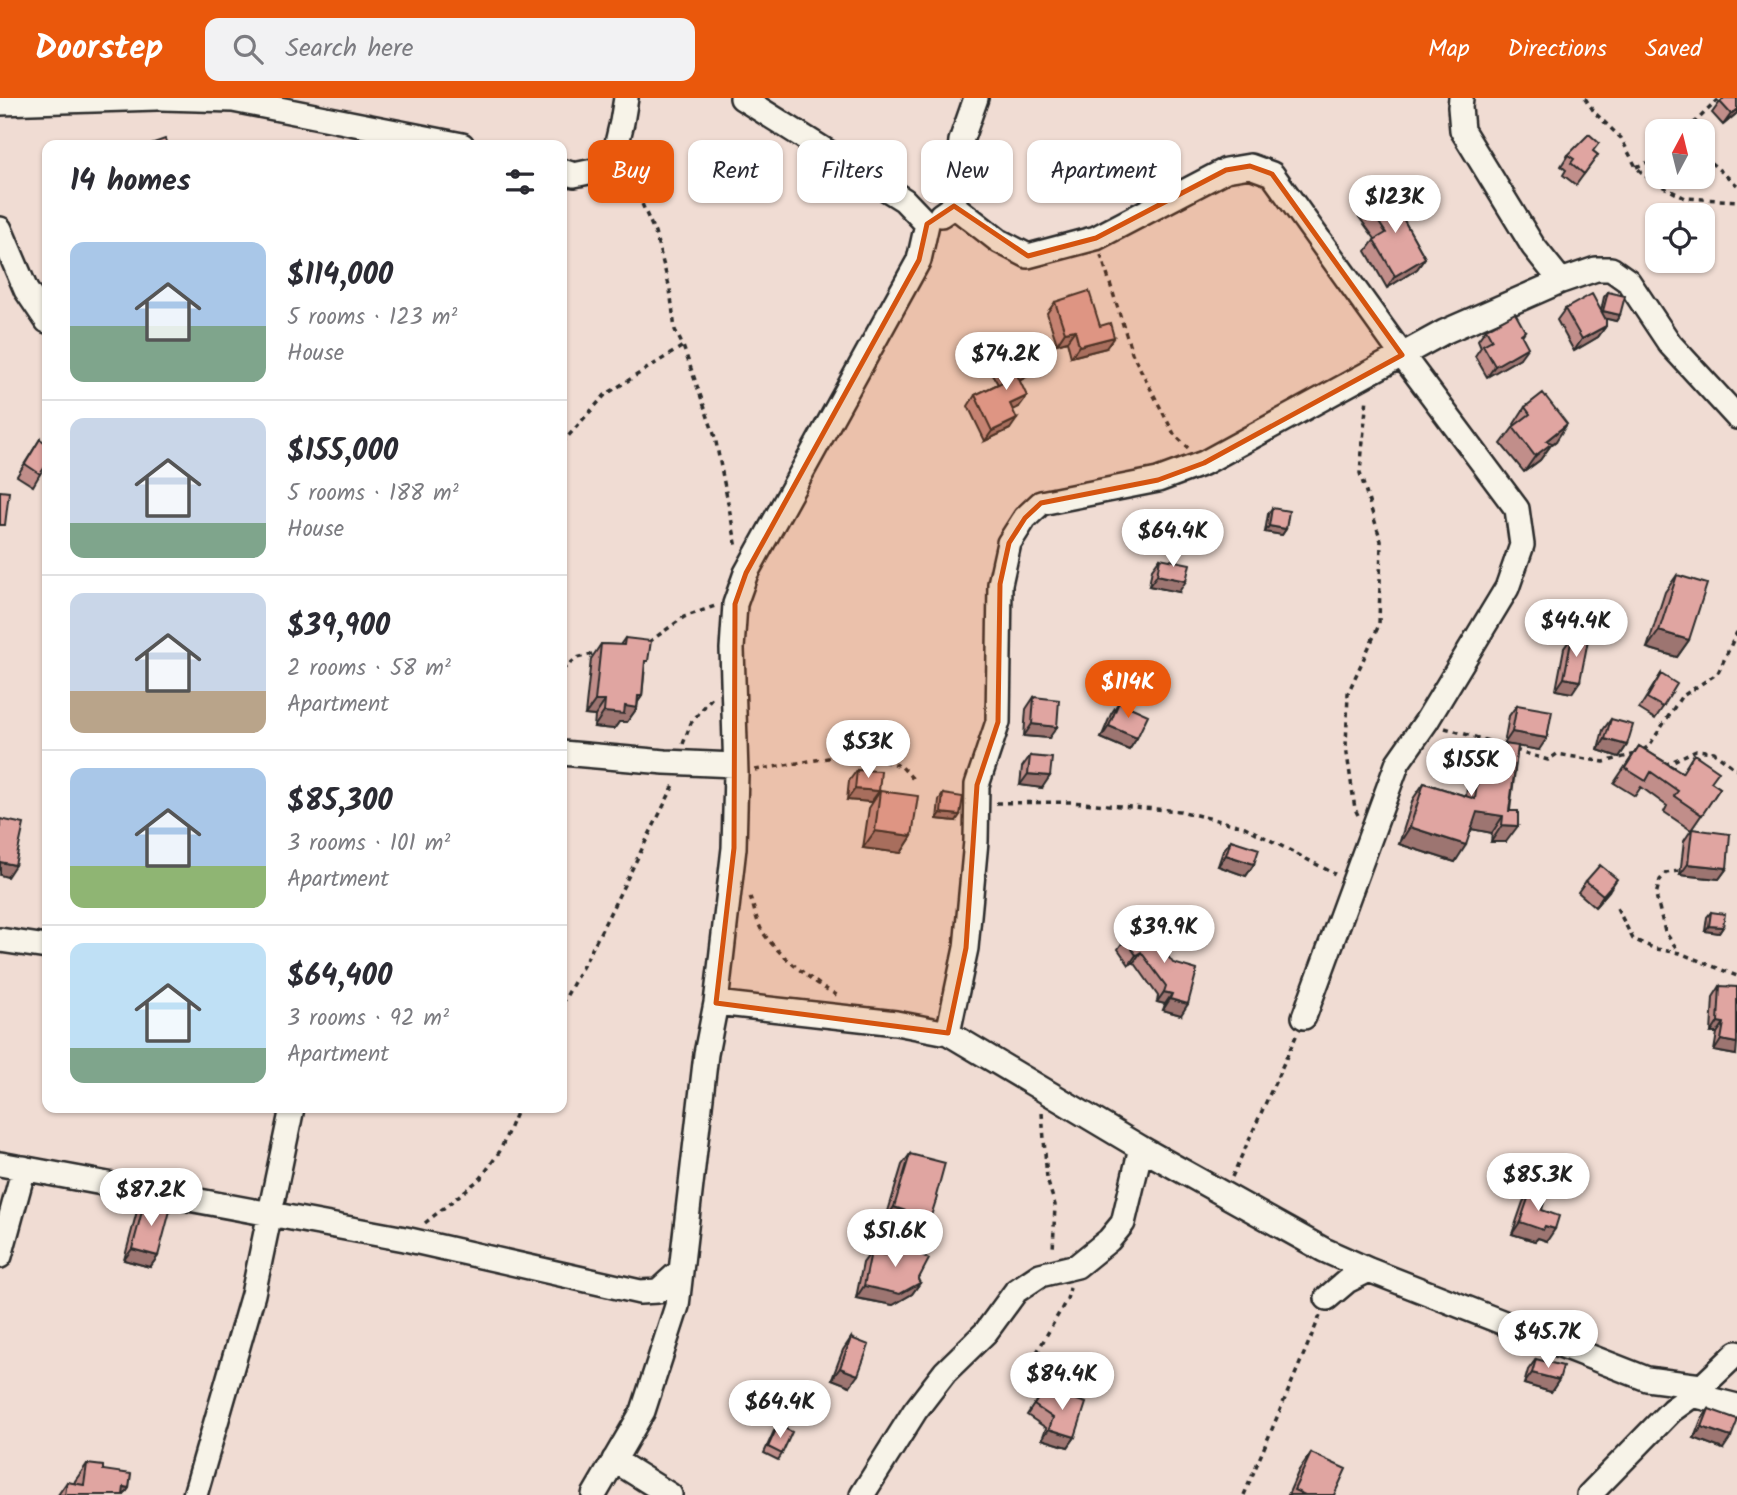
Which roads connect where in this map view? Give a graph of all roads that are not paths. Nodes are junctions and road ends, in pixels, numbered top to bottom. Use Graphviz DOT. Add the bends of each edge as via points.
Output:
graph roads {
  1 [pos="160,98"];
  2 [pos="626,98"];
  3 [pos="742,98"];
  4 [pos="976,98"];
  5 [pos="1461,98"];
  6 [pos="0,103"];
  7 [pos="437,140"];
  8 [pos="567,173"];
  9 [pos="954,206"];
  10 [pos="927,224"];
  11 [pos="0,229"];
  12 [pos="1561,281"];
  13 [pos="42,314"];
  14 [pos="1402,355"];
  15 [pos="1737,417"];
  16 [pos="567,753"];
  17 [pos="735,769"];
  18 [pos="0,940"];
  19 [pos="42,946"];
  20 [pos="716,1003"];
  21 [pos="1304,1017"];
  22 [pos="948,1033"];
  23 [pos="291,1113"];
  24 [pos="1141,1148"];
  25 [pos="0,1164"];
  26 [pos="24,1168"];
  27 [pos="270,1214"];
  28 [pos="0,1256"];
  29 [pos="1369,1270"];
  30 [pos="680,1271"];
  31 [pos="1327,1298"];
  32 [pos="1737,1353"];
  33 [pos="1647,1379"];
  34 [pos="1697,1390"];
  35 [pos="1737,1406"];
  36 [pos="1665,1418"];
  37 [pos="614,1460"];
  38 [pos="195,1495"];
  39 [pos="594,1495"];
  40 [pos="670,1495"];
  41 [pos="862,1495"];
  42 [pos="1589,1495"];
  1 -- 6 [label="street"];
  1 -- 7 [label="street" via="233,100"];
  2 -- 8 [label="street" via="614,156 603,170"];
  3 -- 10 [label="street" via="904,200"];
  4 -- 9 [label="street" via="961,142"];
  5 -- 12 [label="street" via="1462,130 1533,246"];
  9 -- 10 [label="street"];
  9 -- 14 [label="street" via="999,242 1028,256 1096,238 1226,170 1251,166 1272,174"];
  10 -- 17 [label="street" via="919,260 746,573 735,604"];
  11 -- 13 [label="street" via="26,290"];
  12 -- 14 [label="street"];
  12 -- 15 [label="street" via="1596,269 1611,269 1628,281 1670,344"];
  14 -- 21 [label="street" via="1517,509 1522,545 1507,588 1398,762"];
  14 -- 22 [label="street" via="1205,463 1158,480 1041,503 1009,543 1000,584 998,722 977,785 967,948"];
  16 -- 17 [label="street"];
  17 -- 20 [label="street" via="734,848"];
  18 -- 19 [label="street"];
  20 -- 22 [label="street"];
  20 -- 30 [label="street"];
  22 -- 24 [label="street"];
  23 -- 27 [label="street"];
  24 -- 29 [label="street" via="1324,1250"];
  24 -- 41 [label="street" via="1123,1223 1077,1266 1040,1275 1016,1291 986,1332 945,1371"];
  25 -- 26 [label="street"];
  26 -- 27 [label="street"];
  26 -- 28 [label="street"];
  27 -- 30 [label="street" via="640,1292 658,1291"];
  27 -- 38 [label="street" via="253,1294"];
  29 -- 31 [label="street"];
  29 -- 33 [label="street"];
  30 -- 37 [label="street" via="677,1306 643,1411"];
  32 -- 34 [label="street"];
  33 -- 34 [label="street"];
  33 -- 36 [label="street"];
  34 -- 35 [label="street"];
  34 -- 36 [label="street"];
  36 -- 42 [label="street"];
  37 -- 39 [label="street"];
  37 -- 40 [label="street"];
}
